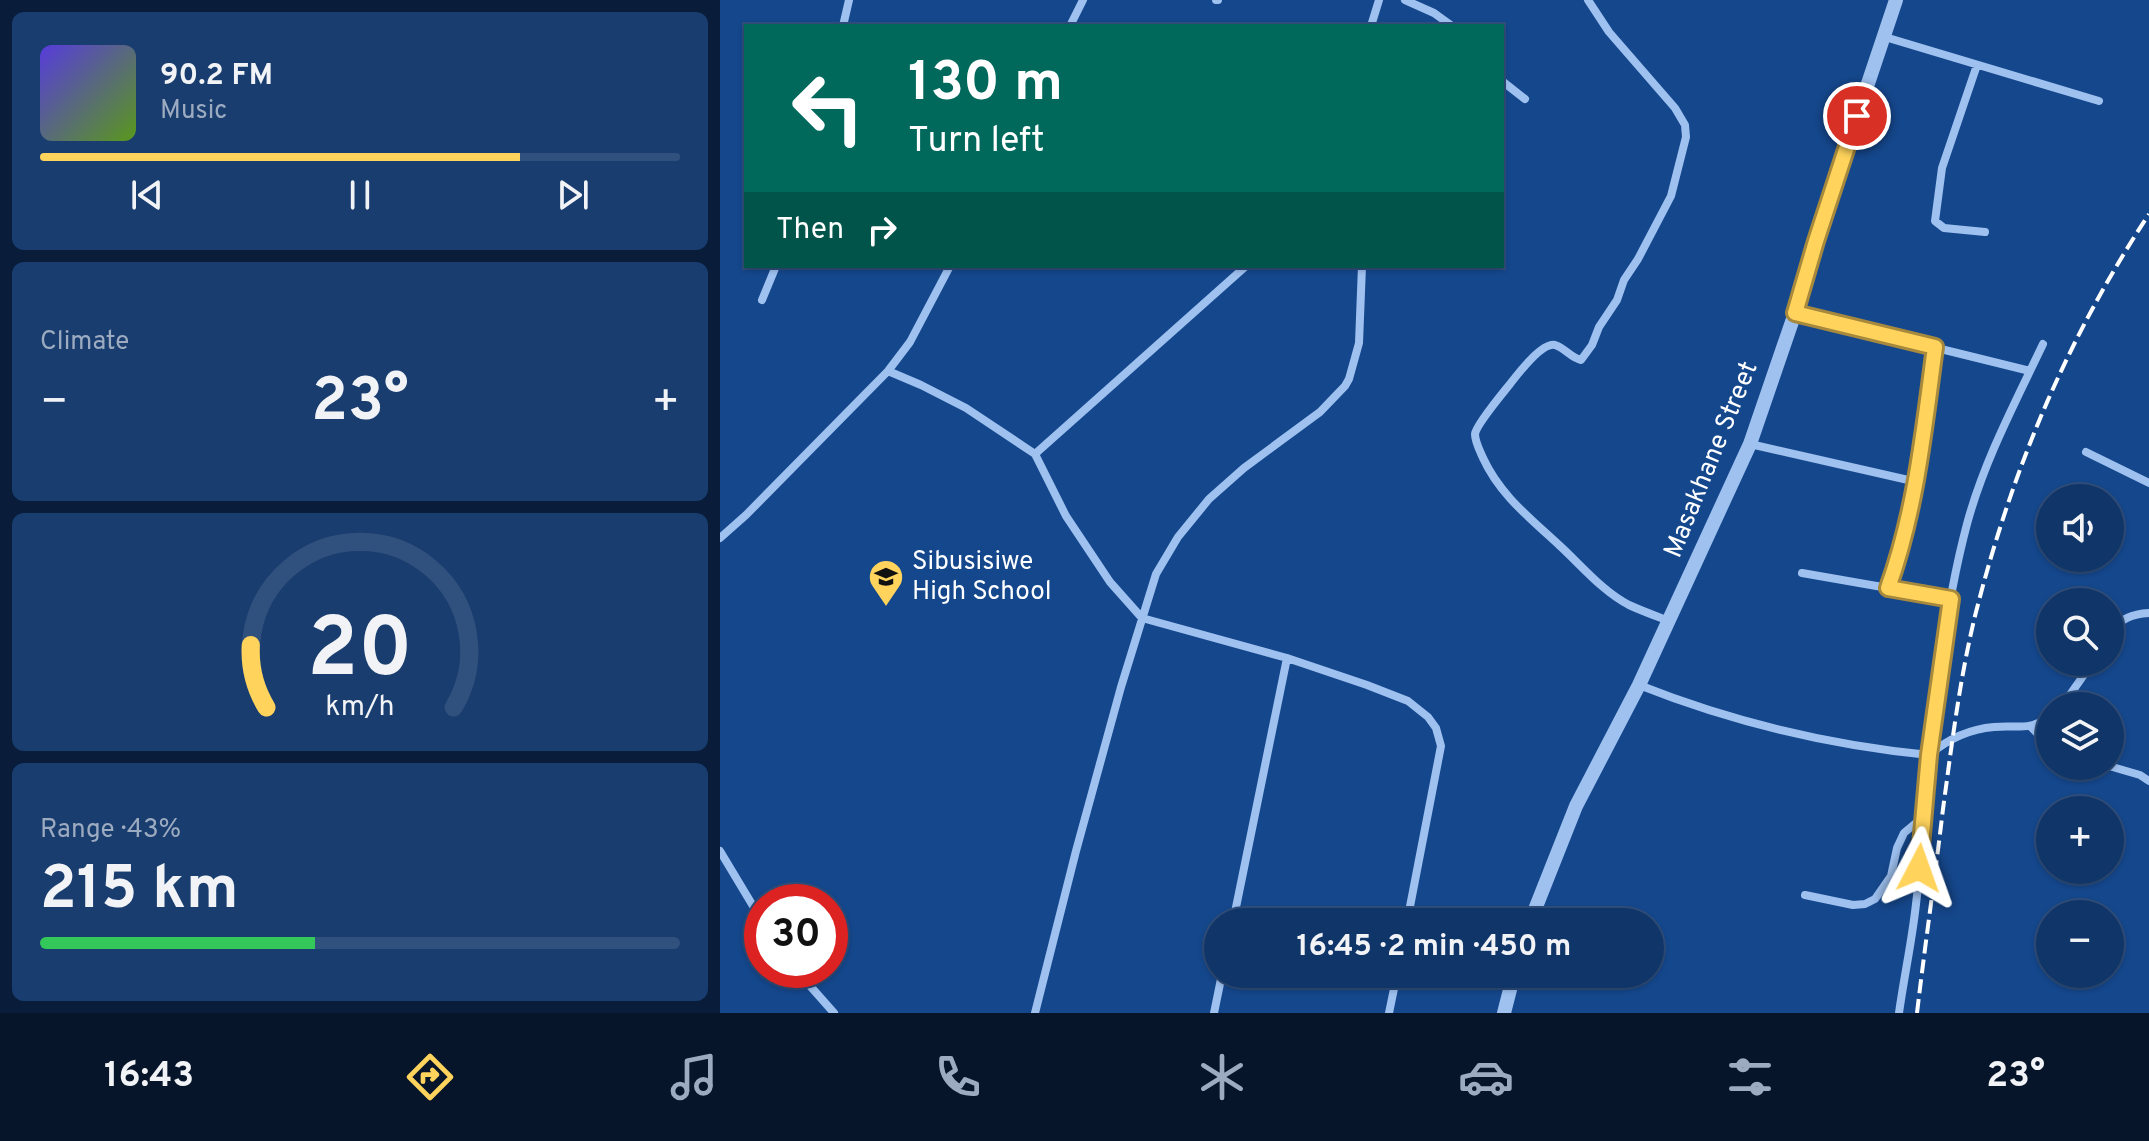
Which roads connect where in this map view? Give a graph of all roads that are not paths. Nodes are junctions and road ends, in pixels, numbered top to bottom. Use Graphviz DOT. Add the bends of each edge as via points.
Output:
graph roads {
  1 [pos="849,0"];
  2 [pos="1083,0"];
  3 [pos="1379,0"];
  4 [pos="1405,0"];
  5 [pos="1588,0"];
  6 [pos="1896,0"];
  7 [pos="843,24"];
  8 [pos="1071,24"];
  9 [pos="1372,24"];
  10 [pos="1449,24"];
  11 [pos="1885,37"];
  12 [pos="1977,65"];
  13 [pos="1504,83"];
  14 [pos="1525,99"];
  15 [pos="2099,101"];
  16 [pos="1985,232"];
  17 [pos="775,268"];
  18 [pos="949,268"];
  19 [pos="1244,268"];
  20 [pos="1362,268"];
  21 [pos="762,300"];
  22 [pos="1795,313"];
  23 [pos="2043,344"];
  24 [pos="1935,347"];
  25 [pos="888,371"];
  26 [pos="2030,371"];
  27 [pos="1750,444"];
  28 [pos="2086,452"];
  29 [pos="1035,454"];
  30 [pos="1917,482"];
  31 [pos="2149,483"];
  32 [pos="720,538"];
  33 [pos="1802,573"];
  34 [pos="1888,588"];
  35 [pos="1951,599"];
  36 [pos="2149,613"];
  37 [pos="1142,618"];
  38 [pos="2124,618"];
  39 [pos="1669,621"];
  40 [pos="1287,658"];
  41 [pos="1639,685"];
  42 [pos="2036,724"];
  43 [pos="2031,727"];
  44 [pos="2036,732"];
  45 [pos="1929,755"];
  46 [pos="2124,770"];
  47 [pos="2149,781"];
  48 [pos="1923,816"];
  49 [pos="720,851"];
  50 [pos="744,891"];
  51 [pos="1805,895"];
  52 [pos="1236,908"];
  53 [pos="1410,908"];
  54 [pos="1536,908"];
  55 [pos="812,988"];
  56 [pos="1219,988"];
  57 [pos="1394,988"];
  58 [pos="1510,988"];
  59 [pos="834,1013"];
  60 [pos="1035,1013"];
  61 [pos="1214,1013"];
  62 [pos="1389,1013"];
  63 [pos="1504,1013"];
  64 [pos="1899,1013"];
  1 -- 7 [label="street"];
  2 -- 8 [label="street"];
  3 -- 9 [label="street"];
  4 -- 10 [label="street"];
  5 -- 39 [label="street" via="1685,125 1671,196 1581,360 1555,345 1542,350 1475,433 1495,480 1522,512 1603,587 1629,605"];
  6 -- 11 [label="street, Masakhane Street"];
  11 -- 12 [label="street"];
  11 -- 22 [label="street, Masakhane Street"];
  12 -- 15 [label="street"];
  12 -- 16 [label="street" via="1942,168 1935,221 1944,228"];
  13 -- 14 [label="street"];
  17 -- 21 [label="street"];
  18 -- 25 [label="street" via="910,342"];
  19 -- 29 [label="street"];
  20 -- 37 [label="street" via="1359,343 1345,386 1320,412 1209,499 1156,574"];
  22 -- 24 [label="street"];
  22 -- 27 [label="street, Masakhane Street"];
  23 -- 26 [label="street"];
  24 -- 26 [label="street"];
  24 -- 30 [label="street"];
  25 -- 29 [label="street" via="966,408"];
  25 -- 32 [label="street"];
  26 -- 35 [label="street" via="1991,453 1967,523"];
  27 -- 30 [label="street"];
  27 -- 39 [label="street, Masakhane Street"];
  28 -- 31 [label="street"];
  29 -- 37 [label="street" via="1066,516 1110,582"];
  30 -- 34 [label="street"];
  33 -- 34 [label="street"];
  34 -- 35 [label="street"];
  35 -- 45 [label="street"];
  36 -- 38 [label="street"];
  37 -- 40 [label="street"];
  37 -- 60 [label="street"];
  39 -- 41 [label="street, Masakhane Street"];
  40 -- 52 [label="street"];
  40 -- 53 [label="street" via="1408,701 1436,728 1441,746"];
  41 -- 45 [label="street" via="1744,721 1831,742"];
  41 -- 54 [label="street, Masakhane Street" via="1576,806"];
  42 -- 43 [label="street"];
  43 -- 44 [label="street"];
  43 -- 45 [label="street" via="1975,731 1952,738"];
  45 -- 48 [label="street"];
  46 -- 47 [label="street"];
  48 -- 51 [label="street" via="1904,833 1891,876 1875,899 1853,905"];
  48 -- 64 [label="street" via="1916,907"];
  49 -- 50 [label="street"];
  55 -- 59 [label="street"];
  56 -- 61 [label="street"];
  57 -- 62 [label="street"];
  58 -- 63 [label="street"];
}
